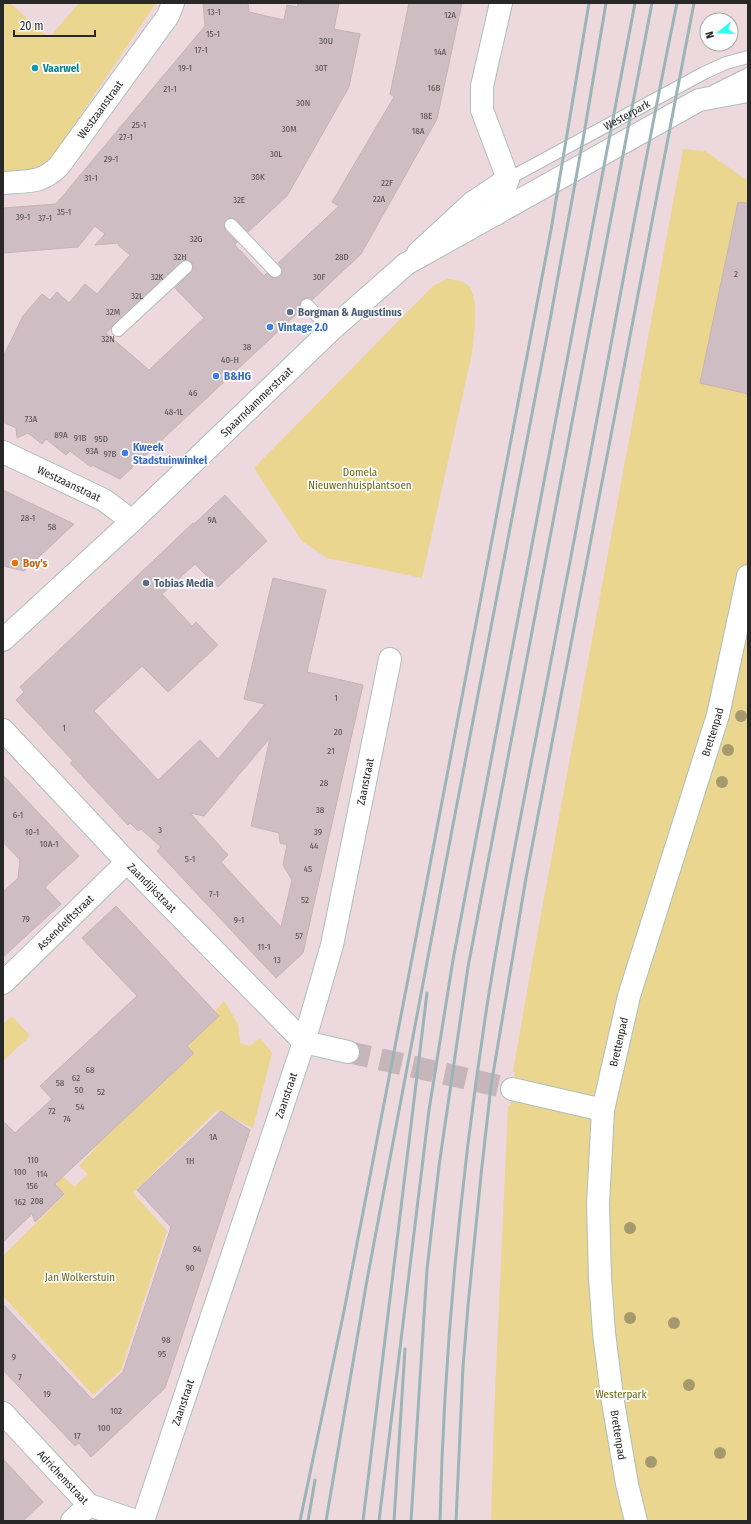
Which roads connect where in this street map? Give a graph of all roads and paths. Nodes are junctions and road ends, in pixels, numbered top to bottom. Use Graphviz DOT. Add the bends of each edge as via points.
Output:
graph roads {
  1 [pos="173,3"];
  2 [pos="501,3"];
  3 [pos="748,57"];
  4 [pos="748,74"];
  5 [pos="748,91"];
  6 [pos="699,100"];
  7 [pos="508,179"];
  8 [pos="3,182"];
  9 [pos="496,214"];
  10 [pos="231,225"];
  11 [pos="406,264"];
  12 [pos="186,267"];
  13 [pos="275,271"];
  14 [pos="307,305"];
  15 [pos="118,330"];
  16 [pos="330,330"];
  17 [pos="3,452"];
  18 [pos="132,521"];
  19 [pos="748,576"];
  20 [pos="3,640"];
  21 [pos="390,659"];
  22 [pos="3,730"];
  23 [pos="127,862"];
  24 [pos="3,983"];
  25 [pos="304,1042"];
  26 [pos="348,1052"];
  27 [pos="512,1089"];
  28 [pos="602,1110"];
  29 [pos="3,1413"];
  30 [pos="89,1505"];
  31 [pos="72,1521"];
  32 [pos="136,1521"];
  33 [pos="143,1521"];
  34 [pos="636,1521"];
  1 -- 8 [label="street, Westzaanstraat" via="168,16 59,166 50,175 38,180"];
  2 -- 7 [label="street" via="481,97 486,123"];
  3 -- 7 [label="lane, Westerpark" via="704,73"];
  4 -- 6 [label="lane, Westerpark"];
  5 -- 6 [label="street, Westerpark"];
  6 -- 9 [label="street, Westerpark"];
  7 -- 9 [label="street"];
  7 -- 11 [label="street, Spaarndammerstraat" via="472,203"];
  9 -- 11 [label="street, Spaarndammerstraat"];
  10 -- 13 [label="lane"];
  11 -- 16 [label="street, Spaarndammerstraat"];
  12 -- 15 [label="lane"];
  14 -- 16 [label="lane"];
  16 -- 18 [label="street, Spaarndammerstraat"];
  17 -- 18 [label="street, Westzaanstraat" via="104,500"];
  18 -- 20 [label="street, Spaarndammerstraat"];
  19 -- 28 [label="street, Brettenpad" via="718,714 629,996"];
  21 -- 25 [label="street, Zaanstraat" via="332,945"];
  22 -- 23 [label="street, Zaandijkstraat"];
  23 -- 24 [label="street, Assendelftstraat"];
  23 -- 25 [label="street, Zaandijkstraat"];
  25 -- 26 [label="street"];
  25 -- 33 [label="street, Zaanstraat"];
  27 -- 28 [label="street"];
  28 -- 34 [label="street, Brettenpad" via="598,1204 600,1278 614,1410"];
  29 -- 30 [label="street, Adrichemstraat"];
  30 -- 31 [label="street"];
  30 -- 32 [label="street, Adrichemstraat"];
}
